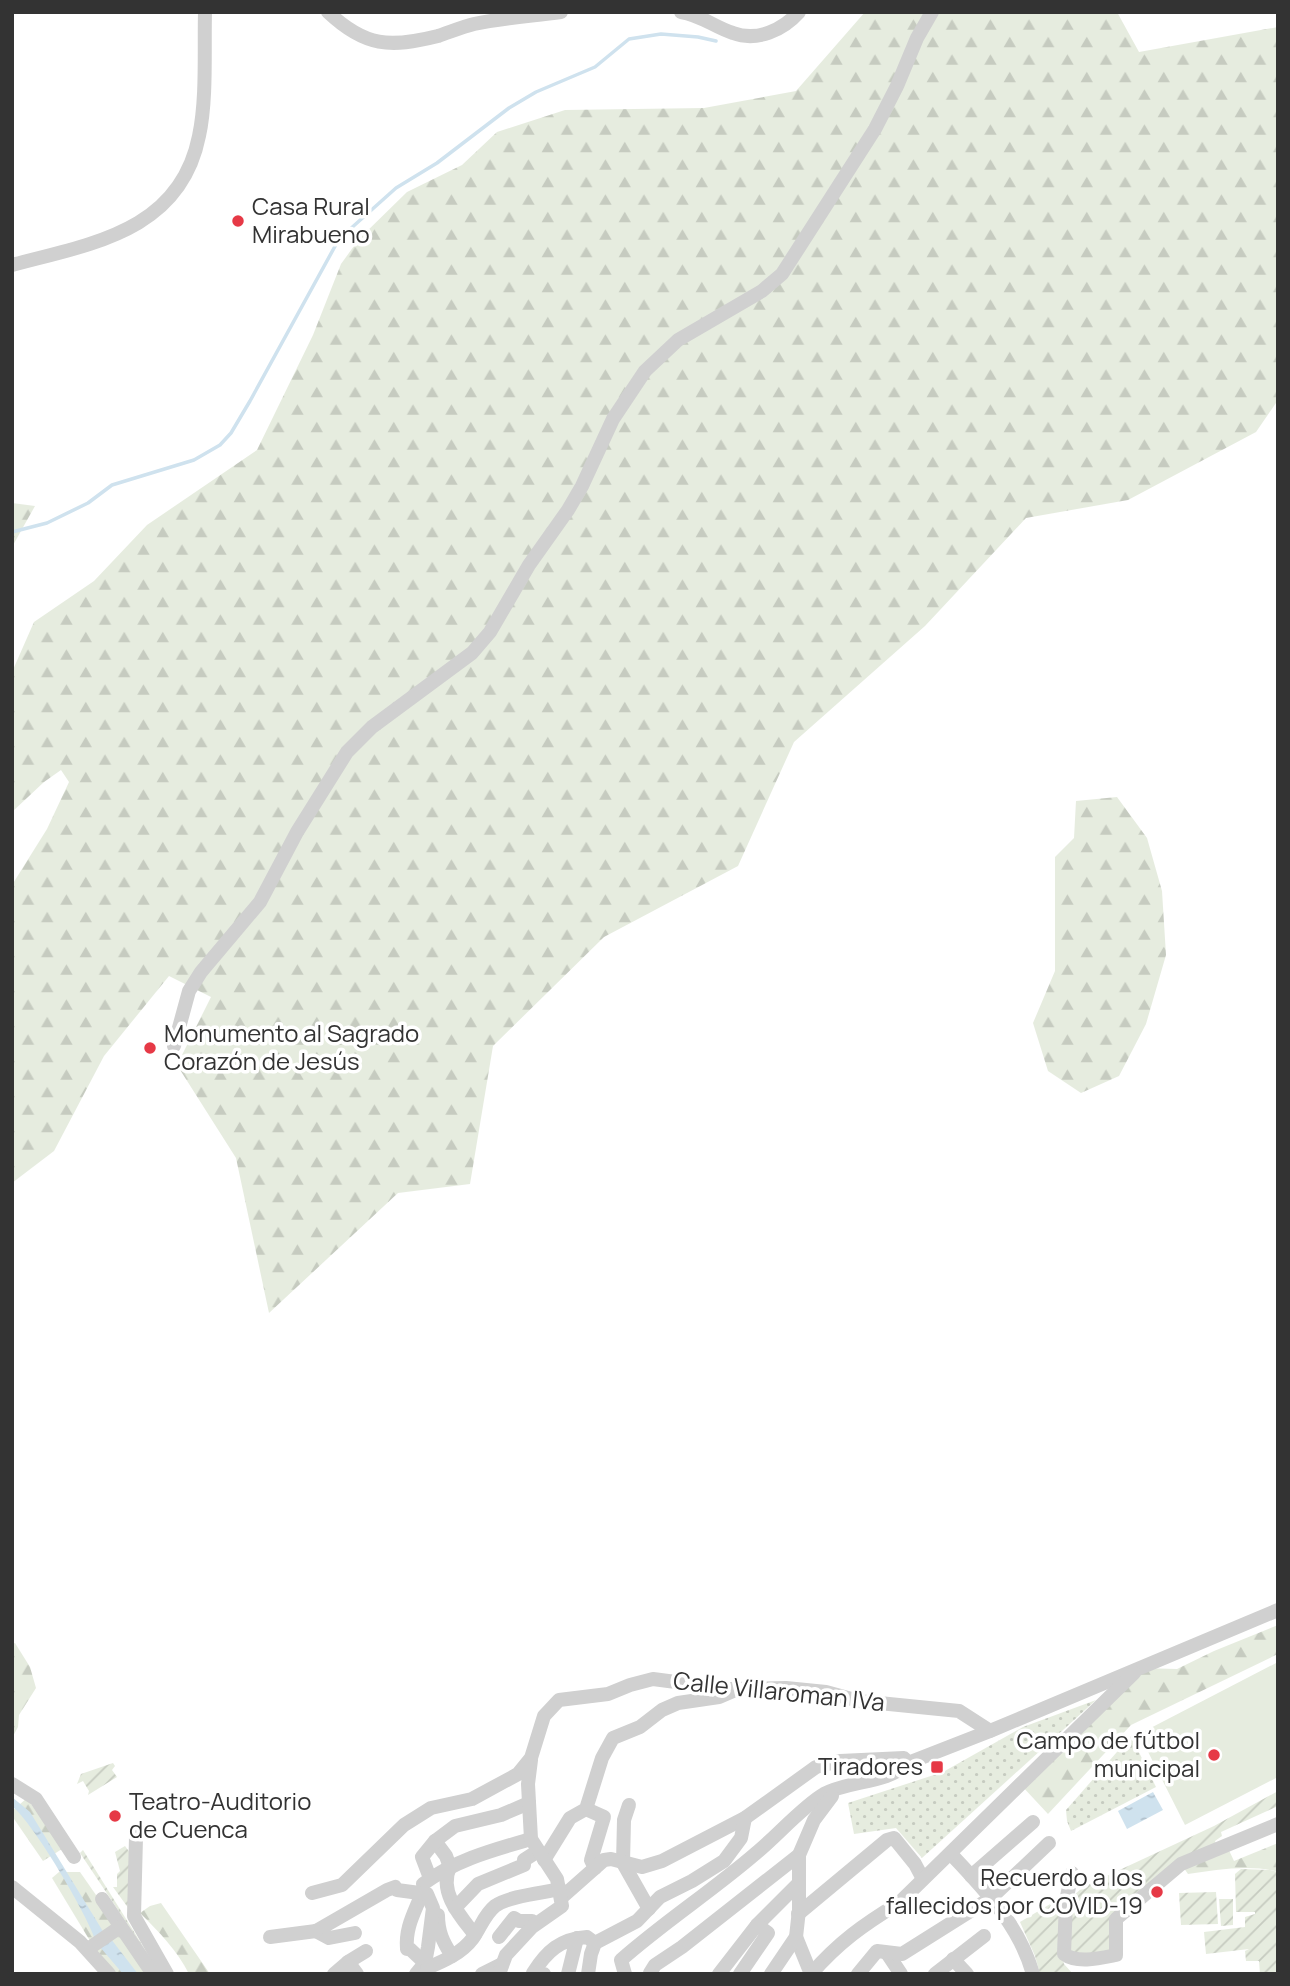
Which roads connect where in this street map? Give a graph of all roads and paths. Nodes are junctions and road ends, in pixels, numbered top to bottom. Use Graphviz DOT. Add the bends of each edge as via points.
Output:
graph roads {
  1 [pos="205,12"];
  2 [pos="328,12"];
  3 [pos="561,12"];
  4 [pos="681,12"];
  5 [pos="799,12"];
  6 [pos="932,12"];
  7 [pos="12,265"];
  8 [pos="174,1046"];
  9 [pos="1278,1611"];
  10 [pos="1139,1668"];
  11 [pos="737,1689"];
  12 [pos="990,1731"];
  13 [pos="531,1758"];
  14 [pos="908,1763"];
  15 [pos="12,1784"];
  16 [pos="840,1787"];
  17 [pos="529,1803"];
  18 [pos="629,1805"];
  19 [pos="586,1809"];
  20 [pos="745,1818"];
  21 [pos="1033,1822"];
  22 [pos="1278,1824"];
  23 [pos="136,1838"];
  24 [pos="435,1841"];
  25 [pos="1049,1843"];
  26 [pos="537,1850"];
  27 [pos="950,1854"];
  28 [pos="799,1855"];
  29 [pos="74,1857"];
  30 [pos="623,1863"];
  31 [pos="450,1867"];
  32 [pos="595,1868"];
  33 [pos="1072,1873"];
  34 [pos="971,1876"];
  35 [pos="430,1878"];
  36 [pos="923,1879"];
  37 [pos="798,1884"];
  38 [pos="12,1886"];
  39 [pos="418,1892"];
  40 [pos="312,1893"];
  41 [pos="561,1897"];
  42 [pos="991,1898"];
  43 [pos="102,1899"];
  44 [pos="433,1908"];
  45 [pos="455,1908"];
  46 [pos="649,1909"];
  47 [pos="799,1914"];
  48 [pos="536,1924"];
  49 [pos="757,1924"];
  50 [pos="430,1926"];
  51 [pos="116,1930"];
  52 [pos="316,1931"];
  53 [pos="355,1933"];
  54 [pos="475,1935"];
  55 [pos="984,1936"];
  56 [pos="270,1937"];
  57 [pos="499,1937"];
  58 [pos="796,1937"];
  59 [pos="577,1938"];
  60 [pos="595,1943"];
  61 [pos="91,1948"];
  62 [pos="366,1951"];
  63 [pos="407,1953"];
  64 [pos="887,1953"];
  65 [pos="953,1959"];
  66 [pos="348,1962"];
  67 [pos="432,1967"];
  68 [pos="500,1969"];
  69 [pos="650,1972"];
  70 [pos="109,1974"];
  71 [pos="153,1974"];
  72 [pos="167,1974"];
  73 [pos="334,1974"];
  74 [pos="357,1974"];
  75 [pos="482,1974"];
  76 [pos="544,1974"];
  77 [pos="568,1974"];
  78 [pos="588,1974"];
  79 [pos="625,1974"];
  80 [pos="719,1974"];
  81 [pos="740,1974"];
  82 [pos="771,1974"];
  83 [pos="811,1974"];
  84 [pos="858,1974"];
  85 [pos="901,1974"];
  86 [pos="934,1974"];
  87 [pos="967,1974"];
  88 [pos="1033,1974"];
  1 -- 7 [label="street" via="199,137 171,195 124,232 69,252"];
  2 -- 3 [label="street" via="356,35 384,43 428,38 475,23"];
  4 -- 5 [label="street" via="743,36 777,30"];
  6 -- 8 [label="street" via="875,129 782,275 678,340 651,363 617,411 577,494 486,638 346,752 260,902 189,991"];
  9 -- 10 [label="street"];
  10 -- 12 [label="street"];
  10 -- 27 [label="street"];
  11 -- 12 [label="street, Calle Villaroman IVa" via="786,1688 959,1711"];
  11 -- 13 [label="street, Calle Villaroman IVa" via="653,1679 608,1694 559,1700 544,1716"];
  11 -- 19 [label="street" via="719,1697 678,1703 613,1738"];
  12 -- 14 [label="street"];
  13 -- 17 [label="street, Calle Villaroman IVa"];
  13 -- 40 [label="street" via="517,1774 472,1800 431,1808 404,1825 342,1885"];
  14 -- 16 [label="street" via="893,1773"];
  14 -- 20 [label="street" via="904,1758 840,1761 816,1768"];
  15 -- 29 [label="street" via="36,1799"];
  16 -- 28 [label="street" via="814,1820"];
  16 -- 79 [label="street" via="822,1795 642,1942 621,1961"];
  17 -- 24 [label="street" via="455,1826"];
  17 -- 26 [label="street, Calle Villaroman IVa"];
  18 -- 30 [label="street"];
  19 -- 26 [label="street"];
  19 -- 32 [label="street" via="604,1817 591,1860"];
  20 -- 30 [label="street" via="654,1864"];
  20 -- 46 [label="street" via="741,1838 724,1861 660,1897"];
  21 -- 34 [label="street"];
  22 -- 33 [label="street" via="1181,1864 1116,1919 1116,1955 1071,1958 1064,1954"];
  23 -- 72 [label="street" via="134,1916"];
  24 -- 31 [label="street"];
  24 -- 35 [label="street" via="422,1857"];
  25 -- 42 [label="street"];
  26 -- 31 [label="street" via="486,1851"];
  26 -- 41 [label="street" via="557,1879"];
  26 -- 45 [label="street" via="524,1864 478,1884"];
  27 -- 34 [label="street"];
  27 -- 36 [label="street"];
  28 -- 37 [label="street"];
  28 -- 69 [label="street"];
  30 -- 32 [label="street" via="608,1858"];
  30 -- 46 [label="street"];
  31 -- 35 [label="street"];
  31 -- 45 [label="street" via="448,1893"];
  32 -- 41 [label="street"];
  34 -- 42 [label="street"];
  35 -- 39 [label="street"];
  36 -- 47 [label="street" via="894,1839 887,1840"];
  36 -- 83 [label="street" via="899,1903 835,1946"];
  37 -- 47 [label="street"];
  37 -- 49 [label="street"];
  38 -- 61 [label="street"];
  39 -- 44 [label="street" via="426,1894"];
  39 -- 52 [label="street" via="387,1889"];
  39 -- 63 [label="street"];
  41 -- 48 [label="street" via="562,1908"];
  41 -- 54 [label="street" via="514,1899 496,1905"];
  42 -- 64 [label="street" via="902,1954"];
  42 -- 88 [label="street" via="1017,1934"];
  43 -- 51 [label="street"];
  44 -- 50 [label="street"];
  44 -- 67 [label="street" via="442,1939"];
  45 -- 54 [label="street"];
  46 -- 60 [label="street" via="638,1921"];
  47 -- 58 [label="street"];
  48 -- 57 [label="street" via="514,1918"];
  48 -- 68 [label="street" via="506,1955"];
  49 -- 80 [label="street"];
  49 -- 81 [label="street" via="768,1933"];
  50 -- 63 [label="street"];
  50 -- 67 [label="street"];
  51 -- 61 [label="street"];
  51 -- 71 [label="street"];
  52 -- 53 [label="street" via="329,1938"];
  52 -- 56 [label="street"];
  54 -- 67 [label="street" via="467,1946"];
  55 -- 65 [label="street"];
  58 -- 82 [label="street"];
  58 -- 83 [label="street"];
  59 -- 60 [label="street" via="587,1937"];
  59 -- 76 [label="street" via="557,1944 545,1955 533,1973"];
  59 -- 77 [label="street"];
  60 -- 78 [label="street"];
  61 -- 70 [label="street"];
  62 -- 66 [label="street"];
  63 -- 67 [label="street"];
  64 -- 84 [label="street" via="877,1951"];
  64 -- 85 [label="street"];
  65 -- 86 [label="street"];
  65 -- 87 [label="street"];
  66 -- 73 [label="street"];
  66 -- 74 [label="street"];
  68 -- 75 [label="street"];
}
